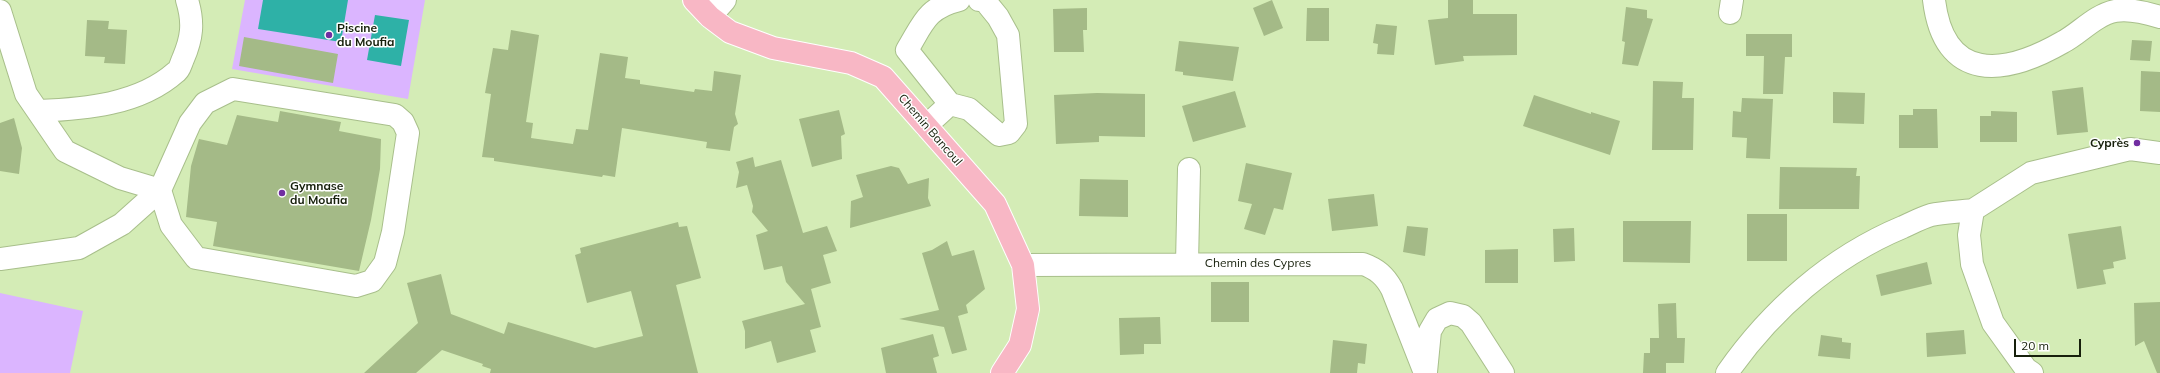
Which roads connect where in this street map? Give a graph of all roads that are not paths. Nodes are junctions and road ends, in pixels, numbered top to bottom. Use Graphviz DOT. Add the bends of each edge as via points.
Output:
graph roads {
  1 [pos="187,0"];
  2 [pos="694,0"];
  3 [pos="725,0"];
  4 [pos="959,0"];
  5 [pos="979,0"];
  6 [pos="1934,0"];
  7 [pos="2097,10"];
  8 [pos="0,11"];
  9 [pos="710,17"];
  10 [pos="2160,17"];
  11 [pos="950,104"];
  12 [pos="38,111"];
  13 [pos="926,126"];
  14 [pos="2160,153"];
  15 [pos="1189,170"];
  16 [pos="160,190"];
  17 [pos="1973,210"];
  18 [pos="0,259"];
  19 [pos="1187,264"];
  20 [pos="1022,265"];
  21 [pos="1002,373"];
  22 [pos="1425,373"];
  23 [pos="1503,373"];
  24 [pos="1727,373"];
  25 [pos="2032,373"];
  1 -- 12 [label="street" via="192,15 191,41 178,72 143,93 86,109"];
  2 -- 9 [label="main road, Chemin Bancoul"];
  3 -- 9 [label="street"];
  4 -- 11 [label="street" via="944,4 928,15 907,50"];
  5 -- 11 [label="street" via="985,1 1008,35 1016,124 1009,133 999,135 969,109"];
  6 -- 7 [label="street" via="1943,36 1959,57 1977,66 2000,66 2028,58 2063,42"];
  7 -- 10 [label="street" via="2131,10"];
  8 -- 12 [label="street" via="26,94"];
  9 -- 13 [label="main road, Chemin Bancoul" via="730,32 773,48 851,62 883,77"];
  11 -- 13 [label="street"];
  12 -- 16 [label="street" via="65,151 120,178"];
  13 -- 20 [label="main road, Chemin Bancoul" via="995,204"];
  14 -- 17 [label="street" via="2130,149 2031,172"];
  15 -- 19 [label="street"];
  16 -- 16 [label="street" via="190,123 205,103 233,89 395,115 403,122 408,133 386,263 372,281 356,286 196,258 171,225"];
  16 -- 18 [label="street" via="122,224 79,248"];
  17 -- 24 [label="street" via="1930,216 1877,238 1835,264 1796,294 1747,346"];
  17 -- 25 [label="street" via="1969,235 1972,264 1993,323 2026,369"];
  19 -- 20 [label="street, Chemin des Cypres"];
  19 -- 22 [label="street, Chemin des Cypres" via="1350,263 1376,269 1386,278 1392,289"];
  20 -- 21 [label="main road, Chemin Bancoul" via="1028,309 1020,345"];
  22 -- 23 [label="street, Chemin des Cypres" via="1430,331 1437,319 1450,313 1463,316 1471,324"];
}
